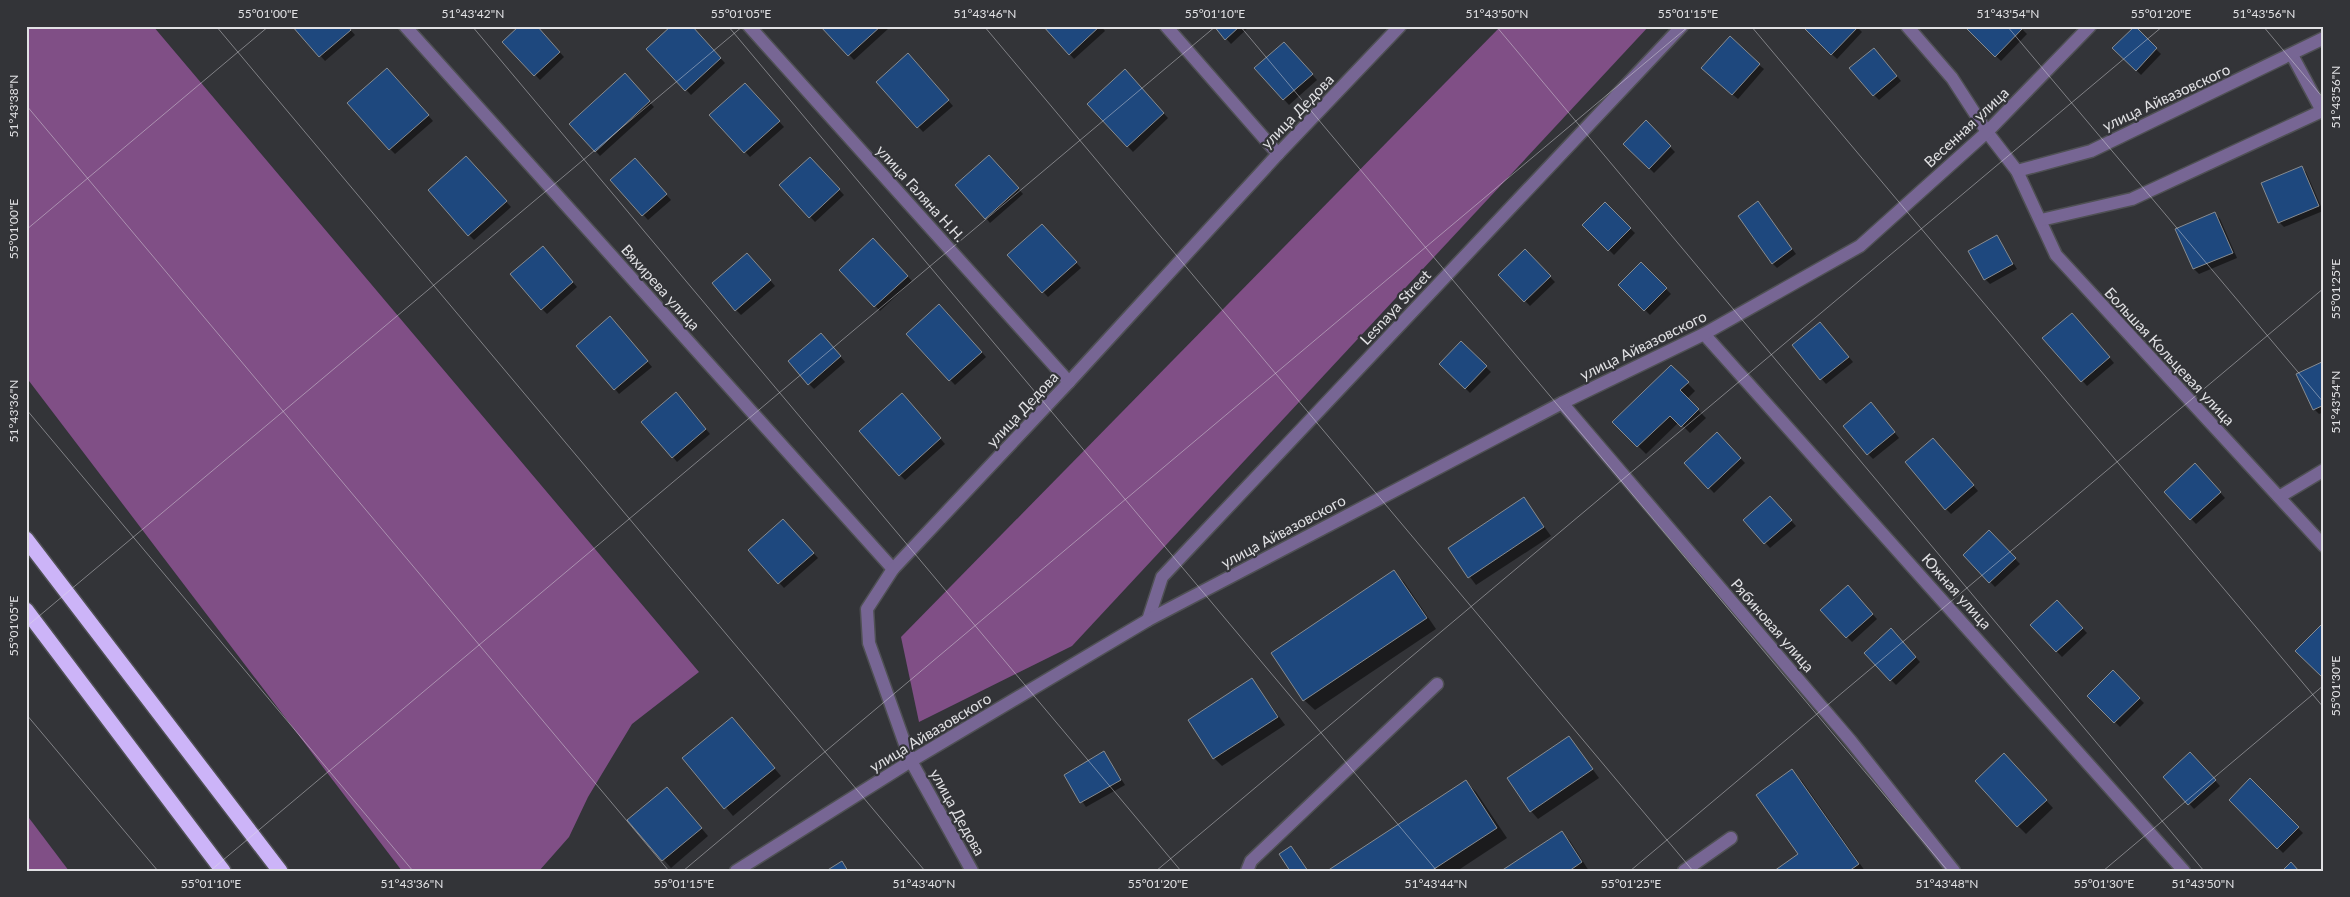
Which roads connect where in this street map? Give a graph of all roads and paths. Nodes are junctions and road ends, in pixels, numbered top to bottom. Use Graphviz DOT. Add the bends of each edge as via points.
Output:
graph roads {
  1 [pos="405,26"];
  2 [pos="749,26"];
  3 [pos="1166,26"];
  4 [pos="1400,26"];
  5 [pos="1682,26"];
  6 [pos="1907,26"];
  7 [pos="2090,26"];
  8 [pos="2324,38"];
  9 [pos="2292,55"];
  10 [pos="2323,111"];
  11 [pos="1987,132"];
  12 [pos="1278,154"];
  13 [pos="2017,171"];
  14 [pos="2040,220"];
  15 [pos="1860,246"];
  16 [pos="1704,334"];
  17 [pos="1069,382"];
  18 [pos="1562,403"];
  19 [pos="2324,470"];
  20 [pos="2278,498"];
  21 [pos="26,539"];
  22 [pos="2324,546"];
  23 [pos="893,569"];
  24 [pos="26,610"];
  25 [pos="1148,620"];
  26 [pos="1437,684"];
  27 [pos="911,761"];
  28 [pos="1731,838"];
  29 [pos="224,871"];
  30 [pos="280,871"];
  31 [pos="736,871"];
  32 [pos="972,871"];
  33 [pos="1247,871"];
  34 [pos="1684,871"];
  35 [pos="1954,871"];
  36 [pos="2184,871"];
  1 -- 23 [label="street, Вяхирева улица"];
  2 -- 17 [label="street, улица Галяна Н.Н."];
  3 -- 12 [label="street"];
  4 -- 12 [label="street, улица Дедова"];
  5 -- 25 [label="street, Lesnaya Street" via="1162,577"];
  6 -- 11 [label="street, Большая Кольцевая улица" via="1952,78"];
  7 -- 11 [label="street, Весенная улица"];
  8 -- 9 [label="street, улица Айвазовского"];
  9 -- 10 [label="street"];
  9 -- 13 [label="street, улица Айвазовского" via="2092,151"];
  10 -- 14 [label="street" via="2132,198"];
  11 -- 13 [label="street, Большая Кольцевая улица"];
  11 -- 15 [label="street, Весенная улица"];
  12 -- 17 [label="street, улица Дедова"];
  13 -- 14 [label="street, Большая Кольцевая улица"];
  14 -- 20 [label="street, Большая Кольцевая улица" via="2056,256"];
  15 -- 16 [label="street, улица Айвазовского"];
  16 -- 18 [label="street, улица Айвазовского"];
  16 -- 36 [label="street, Южная улица"];
  17 -- 23 [label="street, улица Дедова"];
  18 -- 25 [label="street, улица Айвазовского"];
  18 -- 35 [label="street, Рябиновая улица" via="1850,740"];
  19 -- 20 [label="street"];
  20 -- 22 [label="street, Большая Кольцевая улица"];
  21 -- 30 [label="highway"];
  23 -- 27 [label="street, улица Дедова" via="867,609 869,643"];
  24 -- 29 [label="highway"];
  25 -- 27 [label="street, улица Айвазовского"];
  26 -- 33 [label="street" via="1251,861"];
  27 -- 31 [label="street, улица Айвазовского"];
  27 -- 32 [label="street, улица Дедова"];
  28 -- 34 [label="street"];
}
